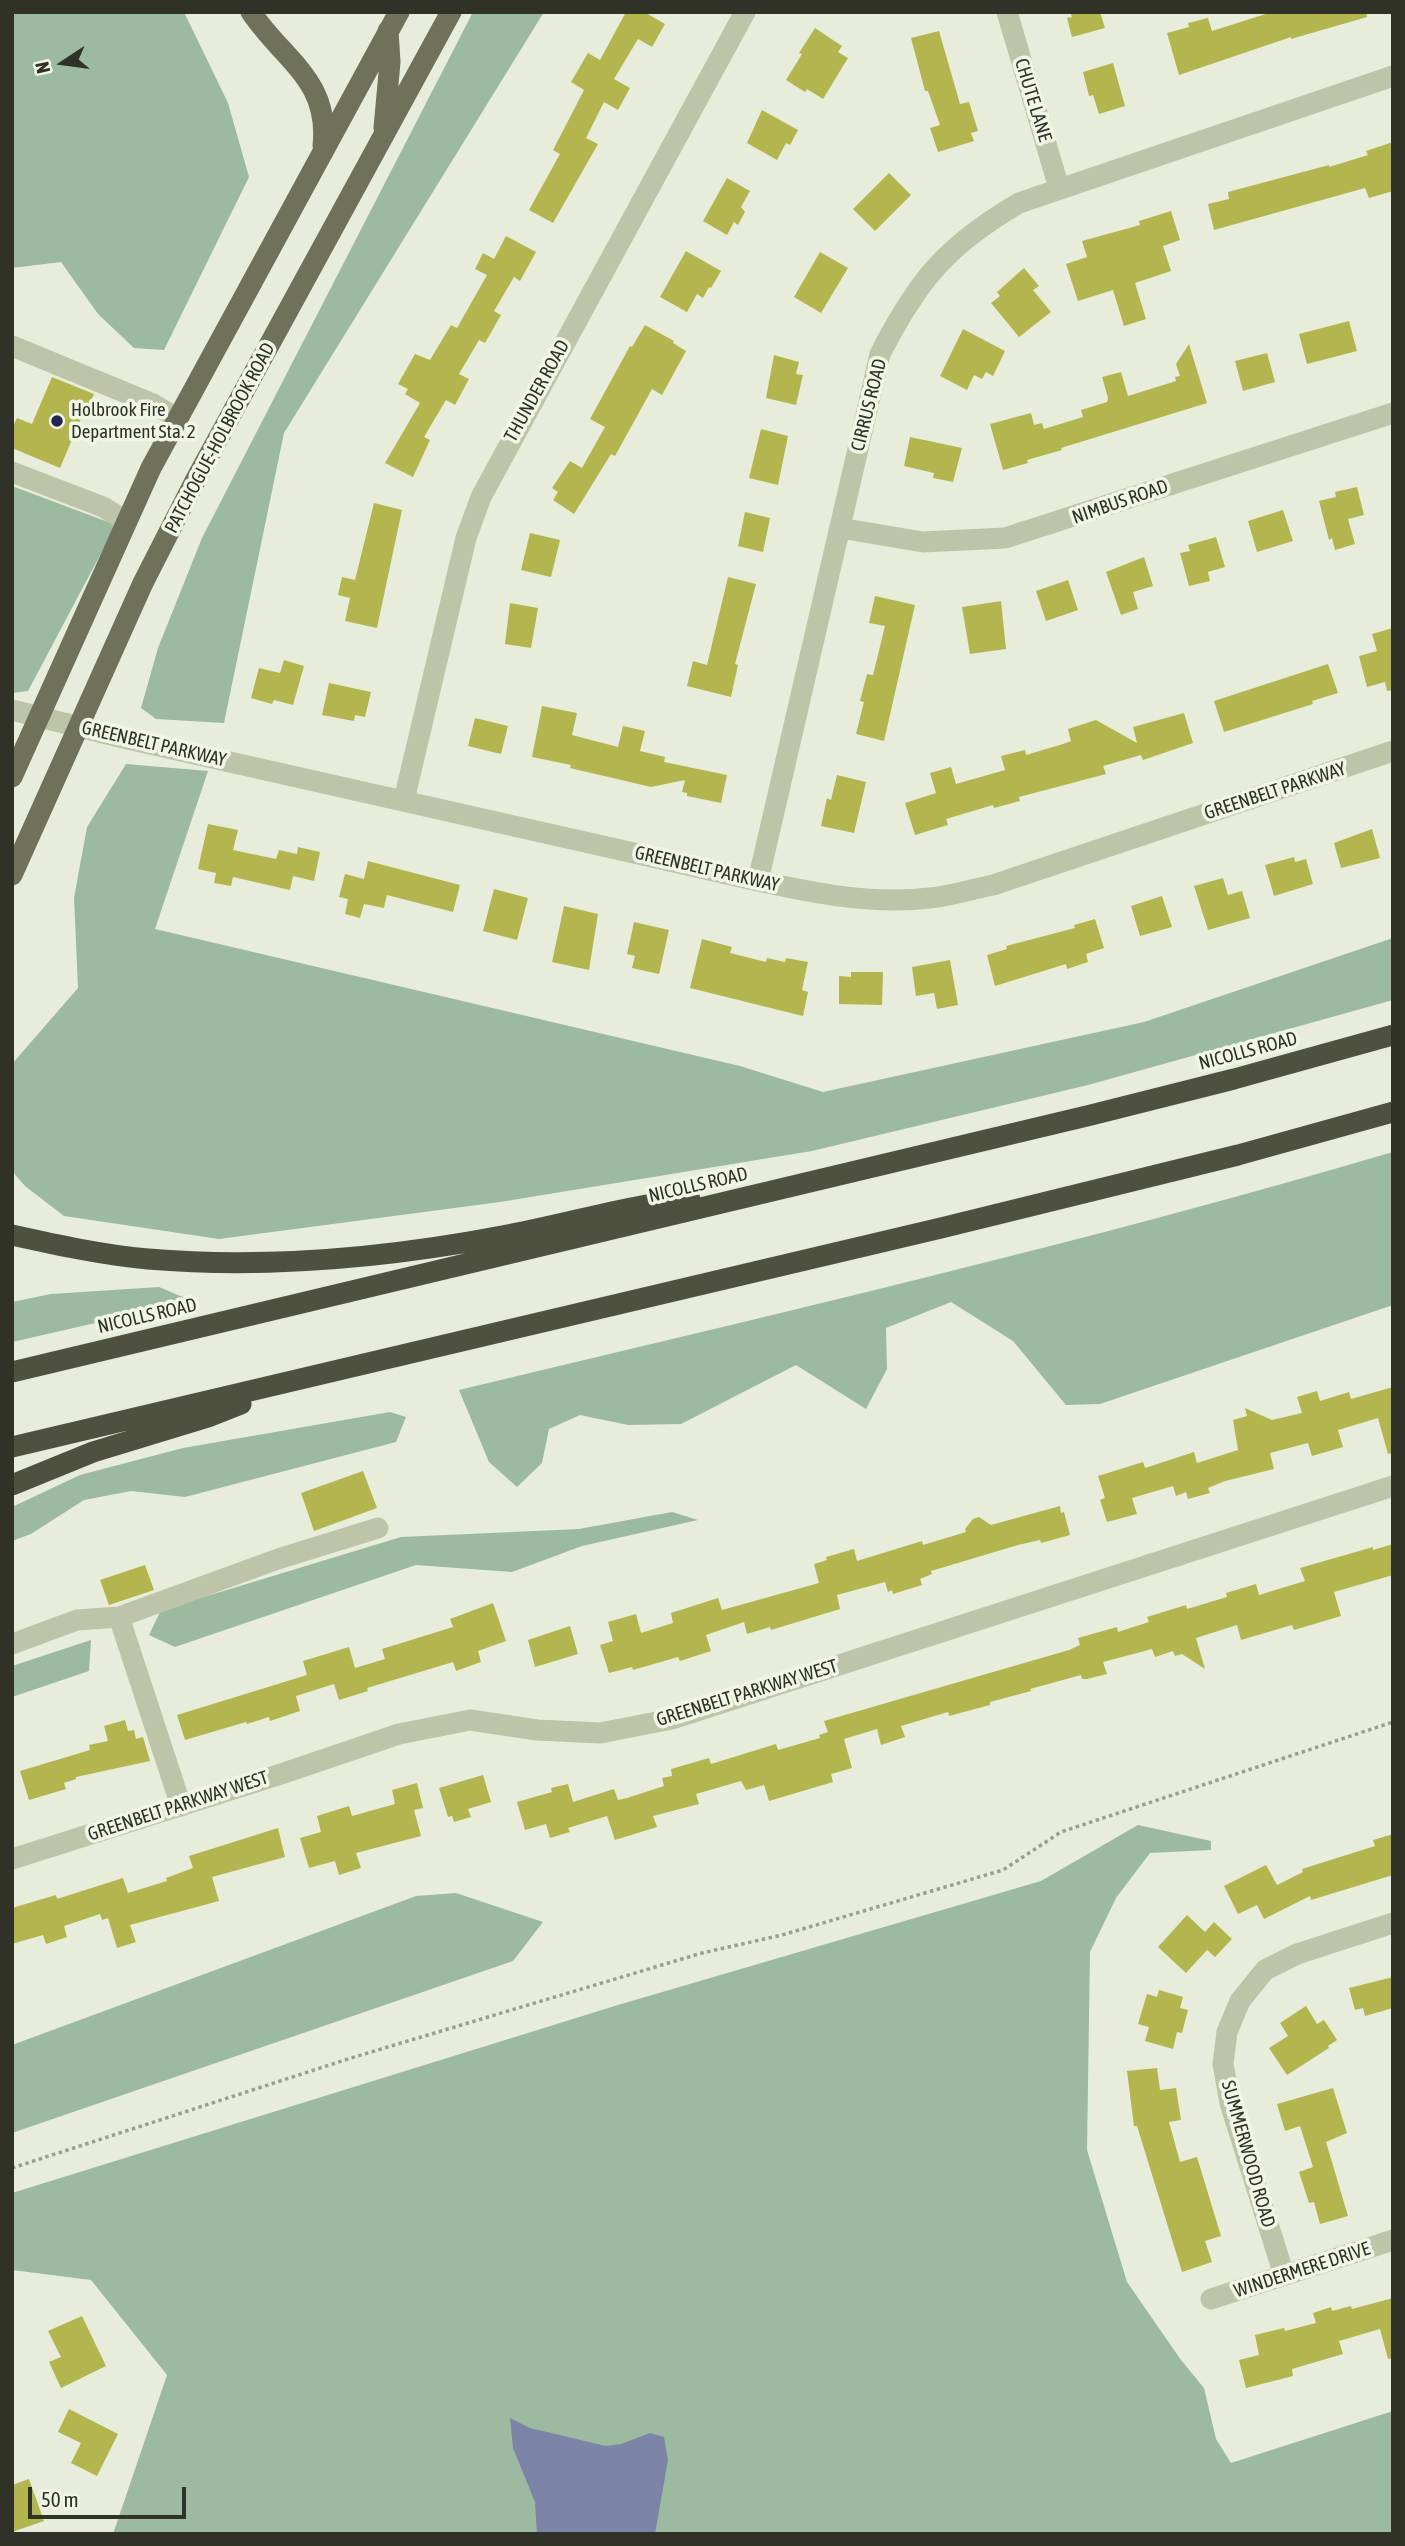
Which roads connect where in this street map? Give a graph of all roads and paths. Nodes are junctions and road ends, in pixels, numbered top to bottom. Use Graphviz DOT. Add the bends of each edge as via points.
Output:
graph roads {
  1 [pos="251,12"];
  2 [pos="399,12"];
  3 [pos="451,12"];
  4 [pos="745,12"];
  5 [pos="1006,12"];
  6 [pos="386,22"];
  7 [pos="1393,76"];
  8 [pos="383,137"];
  9 [pos="323,153"];
  10 [pos="1059,188"];
  11 [pos="13,350"];
  12 [pos="1393,413"];
  13 [pos="177,418"];
  14 [pos="12,471"];
  15 [pos="126,521"];
  16 [pos="840,528"];
  17 [pos="12,710"];
  18 [pos="38,717"];
  19 [pos="78,727"];
  20 [pos="1393,751"];
  21 [pos="12,777"];
  22 [pos="404,800"];
  23 [pos="12,874"];
  24 [pos="758,881"];
  25 [pos="1393,1035"];
  26 [pos="1393,1112"];
  27 [pos="768,1191"];
  28 [pos="12,1236"];
  29 [pos="12,1372"];
  30 [pos="310,1377"];
  31 [pos="12,1447"];
  32 [pos="12,1485"];
  33 [pos="1393,1486"];
  34 [pos="378,1528"];
  35 [pos="119,1617"];
  36 [pos="12,1644"];
  37 [pos="1393,1721"];
  38 [pos="181,1805"];
  39 [pos="12,1859"];
  40 [pos="1393,1923"];
  41 [pos="12,2168"];
  42 [pos="1393,2240"];
  43 [pos="1284,2275"];
  44 [pos="1211,2300"];
  1 -- 9 [label="main road" via="312,84 325,125"];
  2 -- 6 [label="main road"];
  3 -- 8 [label="main road, PATCHOGUE-HOLBROOK ROAD"];
  4 -- 22 [label="street, THUNDER ROAD" via="481,497 466,538"];
  5 -- 10 [label="street, CHUTE LANE"];
  6 -- 8 [label="main road" via="390,62"];
  6 -- 9 [label="main road"];
  7 -- 10 [label="street, CIRRUS ROAD"];
  8 -- 19 [label="main road, PATCHOGUE-HOLBROOK ROAD" via="196,479"];
  9 -- 13 [label="main road"];
  10 -- 16 [label="street, CIRRUS ROAD" via="1019,203 982,225 948,253 902,312 880,354"];
  11 -- 13 [label="street" via="153,404"];
  12 -- 16 [label="street, NIMBUS ROAD" via="1005,538 923,542"];
  13 -- 15 [label="main road"];
  14 -- 15 [label="street" via="103,507"];
  15 -- 18 [label="main road"];
  16 -- 24 [label="street, CIRRUS ROAD"];
  17 -- 18 [label="street, GREENBELT PARKWAY"];
  18 -- 19 [label="street, GREENBELT PARKWAY"];
  18 -- 21 [label="main road"];
  19 -- 22 [label="street, GREENBELT PARKWAY"];
  19 -- 23 [label="main road, PATCHOGUE-HOLBROOK ROAD"];
  20 -- 24 [label="street, GREENBELT PARKWAY" via="993,885 930,898 881,901"];
  22 -- 24 [label="street, GREENBELT PARKWAY"];
  25 -- 27 [label="highway, NICOLLS ROAD" via="1117,1108"];
  26 -- 30 [label="highway" via="1076,1195"];
  27 -- 28 [label="highway" via="649,1203 505,1236 324,1260 146,1259"];
  27 -- 29 [label="highway, NICOLLS ROAD"];
  30 -- 31 [label="highway"];
  30 -- 32 [label="highway"];
  33 -- 38 [label="street, GREENBELT PARKWAY WEST" via="672,1719 600,1733 470,1720 399,1734"];
  34 -- 35 [label="street"];
  35 -- 36 [label="street" via="77,1620"];
  35 -- 38 [label="street"];
  37 -- 41 [label="path" via="1061,1832 1003,1870 351,2058"];
  38 -- 39 [label="street, GREENBELT PARKWAY WEST"];
  40 -- 43 [label="street, SUMMERWOOD ROAD" via="1297,1954 1265,1970 1240,2001 1227,2032 1223,2064 1230,2103"];
  42 -- 43 [label="street, WINDERMERE DRIVE"];
  43 -- 44 [label="street, WINDERMERE DRIVE"];
}
